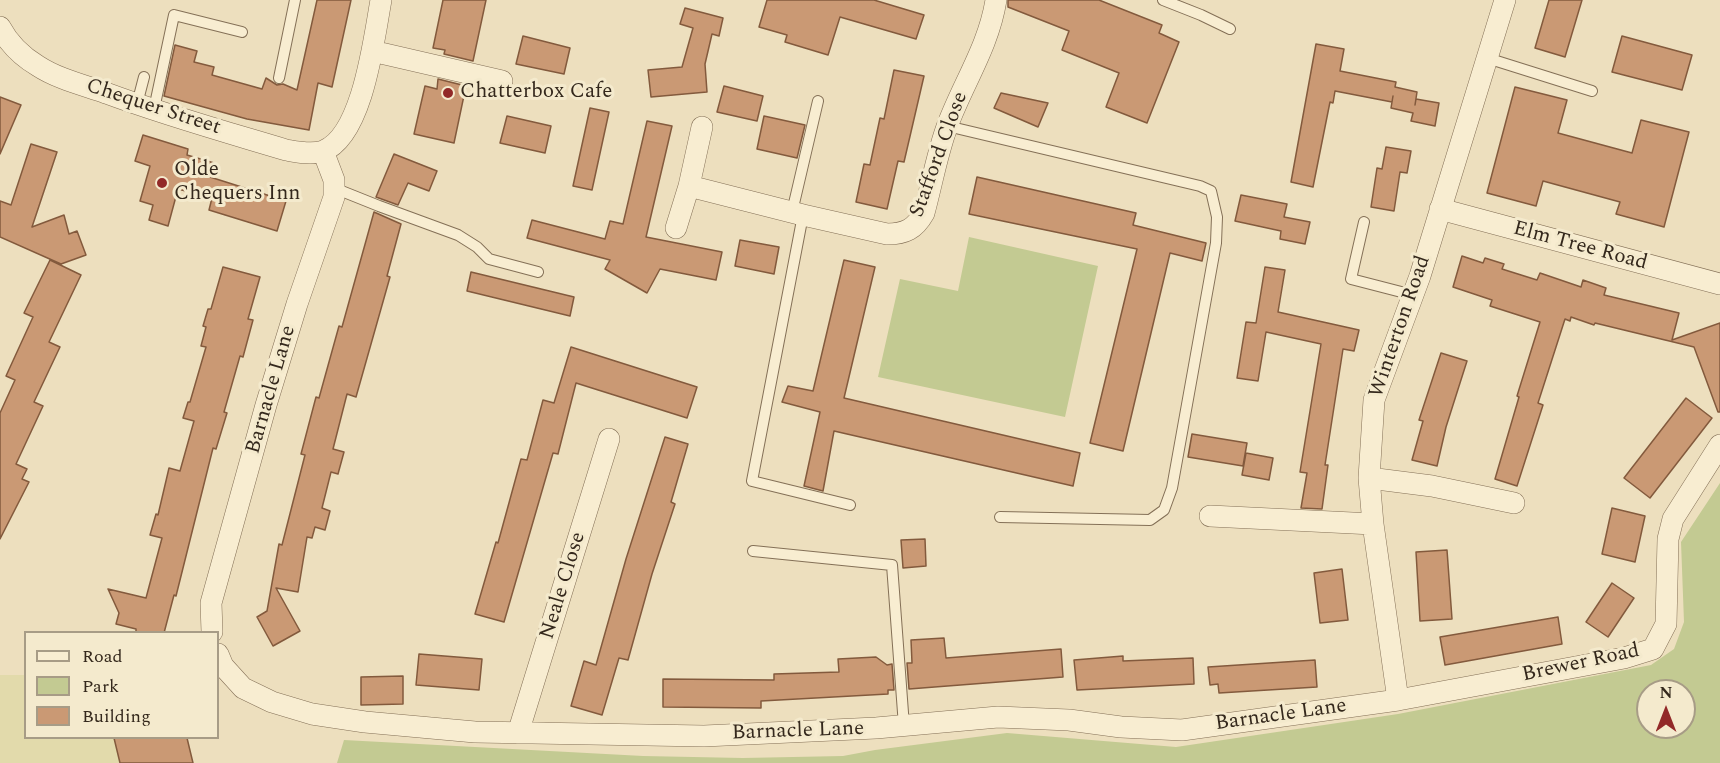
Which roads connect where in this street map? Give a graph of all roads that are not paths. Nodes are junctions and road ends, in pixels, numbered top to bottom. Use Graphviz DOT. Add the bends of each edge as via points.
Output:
graph roads {
  1 [pos="295,0"];
  2 [pos="381,0"];
  3 [pos="996,0"];
  4 [pos="1162,0"];
  5 [pos="1505,0"];
  6 [pos="0,27"];
  7 [pos="1230,29"];
  8 [pos="242,32"];
  9 [pos="372,51"];
  10 [pos="1487,58"];
  11 [pos="144,77"];
  12 [pos="279,78"];
  13 [pos="502,81"];
  14 [pos="1592,91"];
  15 [pos="818,101"];
  16 [pos="145,107"];
  17 [pos="947,126"];
  18 [pos="702,127"];
  19 [pos="323,151"];
  20 [pos="689,186"];
  21 [pos="334,188"];
  22 [pos="1440,209"];
  23 [pos="798,214"];
  24 [pos="1364,222"];
  25 [pos="675,228"];
  26 [pos="538,272"];
  27 [pos="1720,284"];
  28 [pos="1413,296"];
  29 [pos="609,439"];
  30 [pos="1720,446"];
  31 [pos="1369,478"];
  32 [pos="1514,503"];
  33 [pos="850,506"];
  34 [pos="1210,516"];
  35 [pos="1000,517"];
  36 [pos="1373,524"];
  37 [pos="753,551"];
  38 [pos="212,631"];
  39 [pos="219,656"];
  40 [pos="1398,700"];
  41 [pos="904,726"];
  42 [pos="519,733"];
  1 -- 12 [label="lane"];
  2 -- 9 [label="street"];
  3 -- 17 [label="street, Stafford Close" via="982,51"];
  4 -- 7 [label="lane"];
  5 -- 10 [label="street, Winterton Road"];
  6 -- 16 [label="street, Chequer Street" via="11,45 39,67"];
  8 -- 16 [label="lane" via="174,15"];
  9 -- 13 [label="street"];
  9 -- 19 [label="street" via="353,120 334,144"];
  10 -- 14 [label="lane"];
  10 -- 22 [label="street, Winterton Road"];
  11 -- 16 [label="lane"];
  15 -- 23 [label="lane"];
  16 -- 19 [label="street, Chequer Street" via="286,150"];
  17 -- 23 [label="street, Stafford Close" via="924,213 909,231 887,234"];
  17 -- 35 [label="lane" via="1200,186 1211,191 1217,217 1216,243 1172,488 1164,510 1150,520"];
  18 -- 20 [label="street"];
  19 -- 21 [label="street, Barnacle Lane"];
  20 -- 23 [label="street, Stafford Close"];
  20 -- 25 [label="street"];
  21 -- 26 [label="lane" via="458,234 489,259"];
  21 -- 38 [label="street, Barnacle Lane" via="266,405 217,581 211,603"];
  22 -- 27 [label="street, Elm Tree Road"];
  22 -- 28 [label="street, Winterton Road"];
  23 -- 33 [label="lane" via="752,481"];
  24 -- 28 [label="lane" via="1351,279"];
  28 -- 31 [label="street, Winterton Road" via="1374,400"];
  29 -- 42 [label="street, Neale Close"];
  30 -- 40 [label="street, Brewer Road" via="1673,519 1668,539 1666,624 1653,649 1624,658"];
  31 -- 32 [label="street"];
  31 -- 36 [label="street, Winterton Road"];
  34 -- 36 [label="street"];
  36 -- 40 [label="street, Winterton Road"];
  37 -- 41 [label="lane" via="892,565"];
  39 -- 42 [label="street, Barnacle Lane" via="243,688 290,709 365,722"];
  40 -- 41 [label="street, Barnacle Lane" via="1182,730 998,717"];
  41 -- 42 [label="street, Barnacle Lane" via="704,736"];
}
